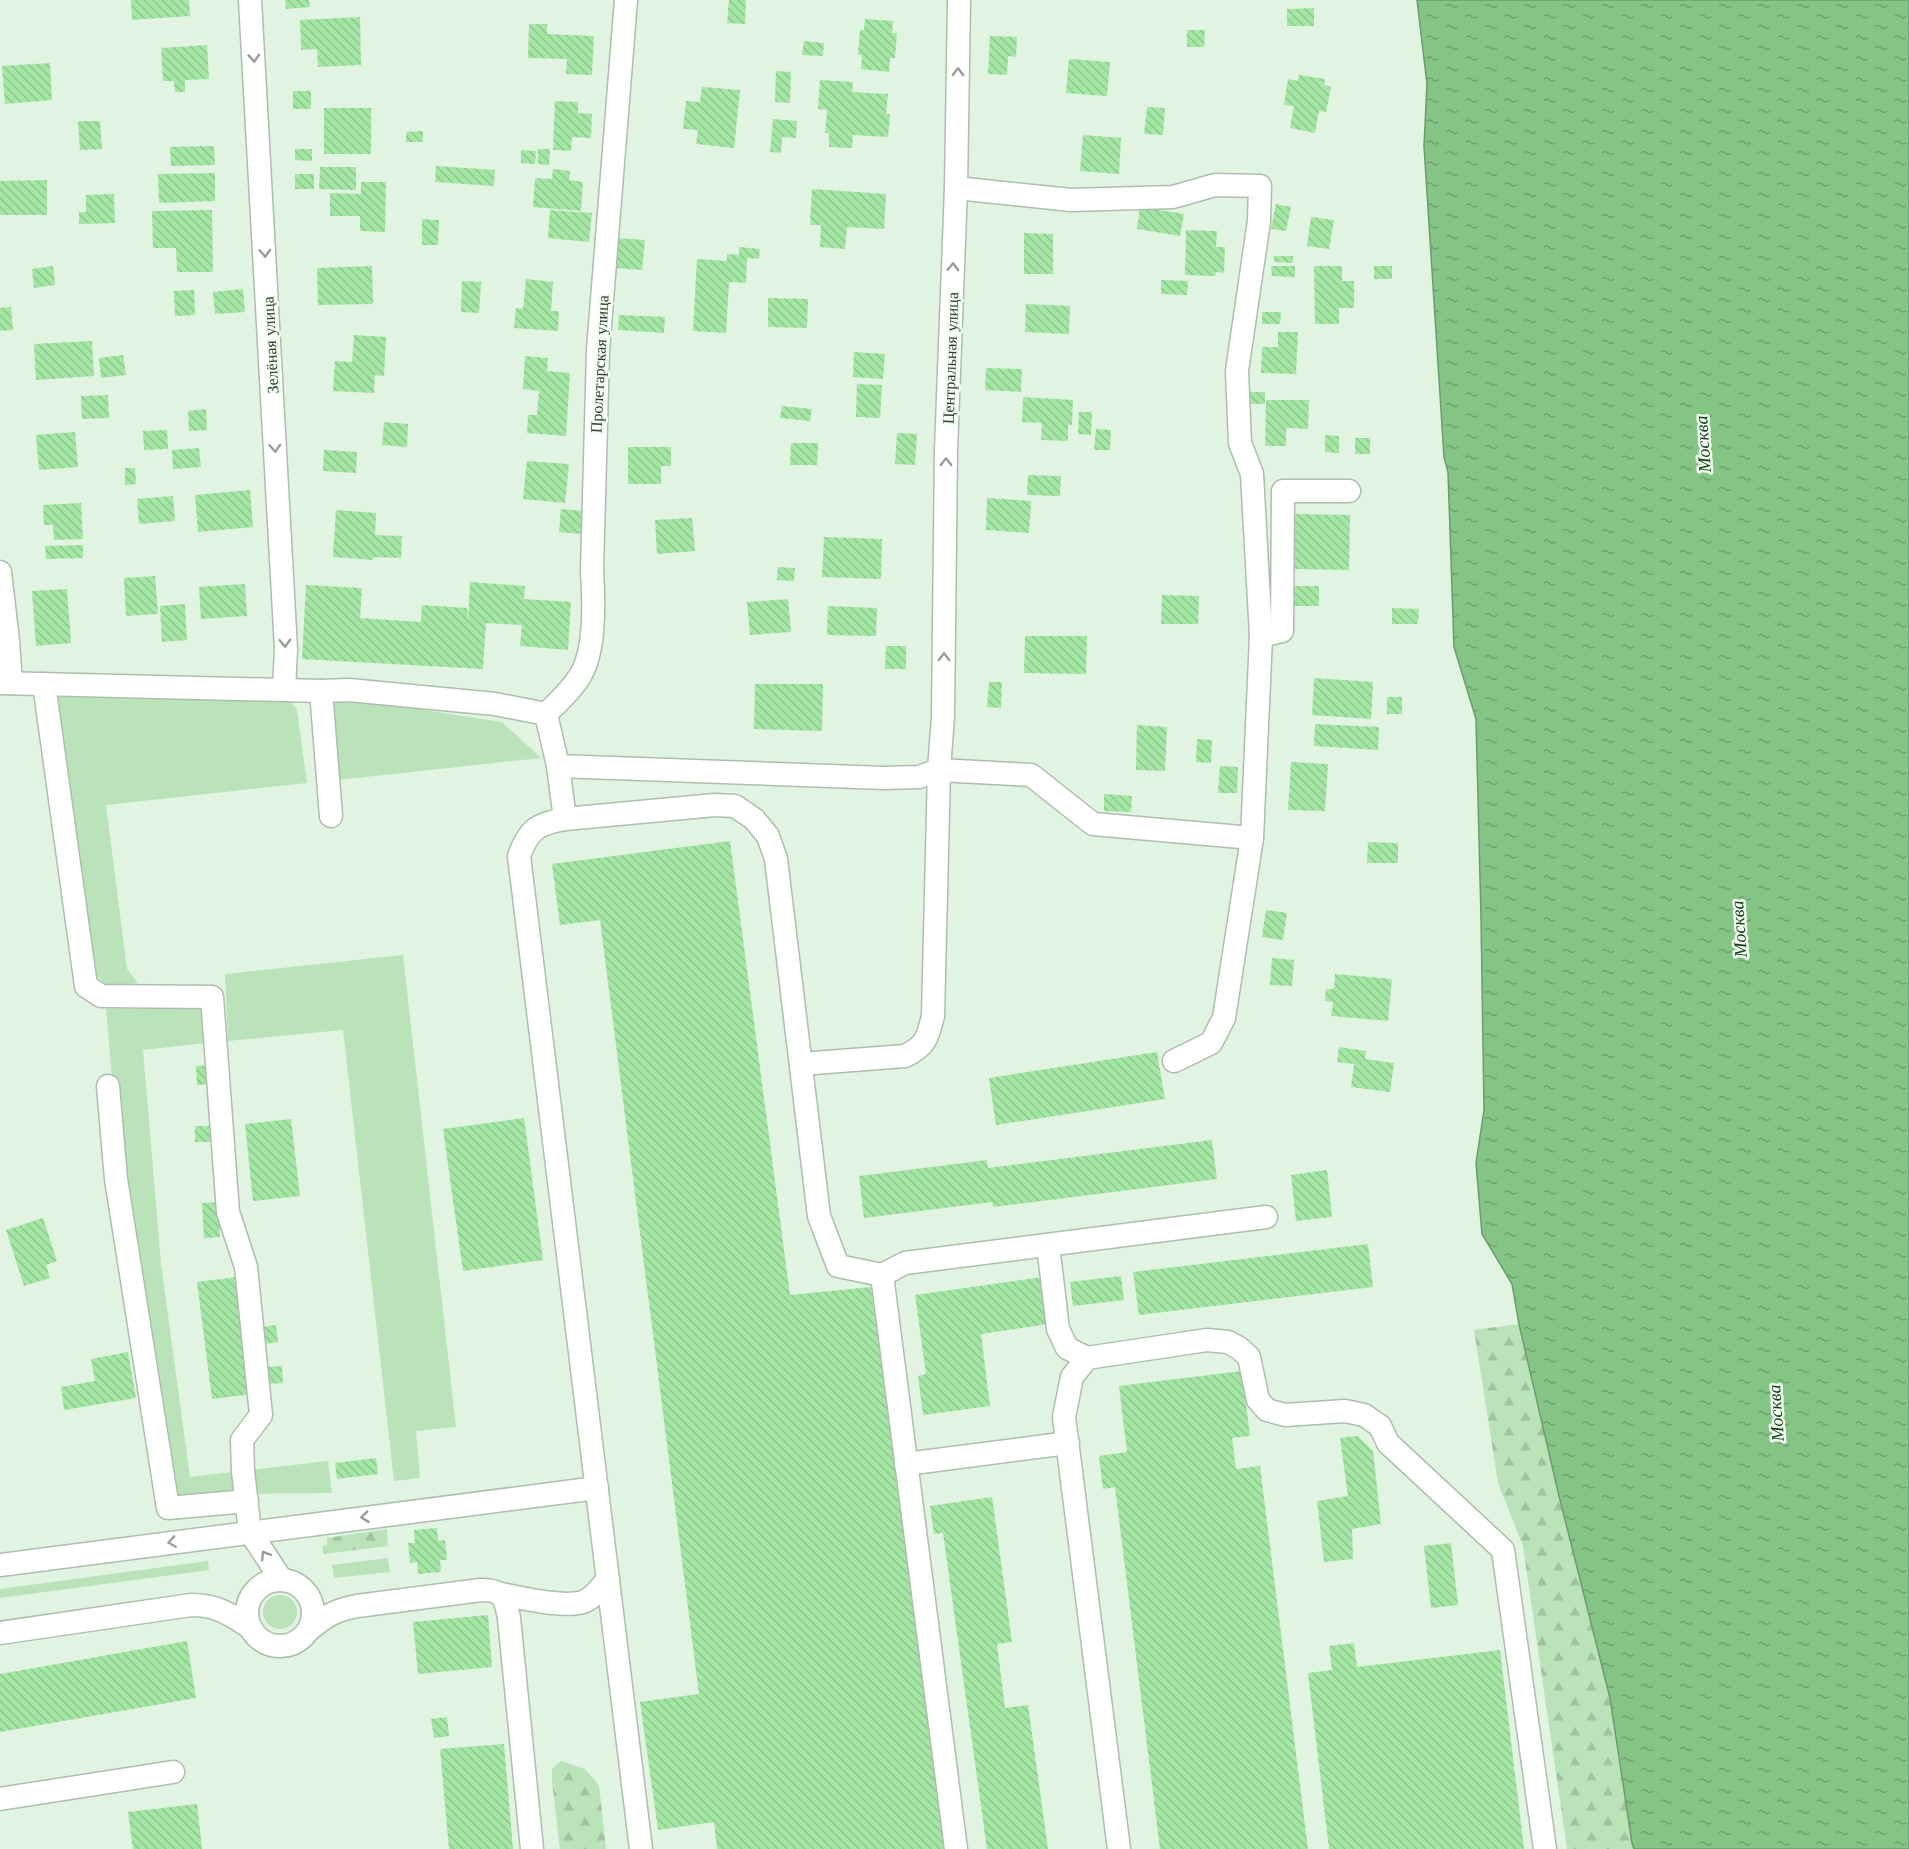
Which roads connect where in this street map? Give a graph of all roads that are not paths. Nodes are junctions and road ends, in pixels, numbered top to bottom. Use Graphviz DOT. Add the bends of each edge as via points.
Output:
graph roads {
  1 [pos="250,0"];
  2 [pos="626,0"];
  3 [pos="959,0"];
  4 [pos="956,188"];
  5 [pos="1348,491"];
  6 [pos="0,572"];
  7 [pos="1261,636"];
  8 [pos="6,683"];
  9 [pos="44,684"];
  10 [pos="284,689"];
  11 [pos="321,691"];
  12 [pos="546,714"];
  13 [pos="558,766"];
  14 [pos="939,770"];
  15 [pos="331,816"];
  16 [pos="565,819"];
  17 [pos="1252,838"];
  18 [pos="1174,1061"];
  19 [pos="801,1064"];
  20 [pos="108,1086"];
  21 [pos="1266,1217"];
  22 [pos="1048,1245"];
  23 [pos="882,1275"];
  24 [pos="1087,1358"];
  25 [pos="1068,1443"];
  26 [pos="906,1464"];
  27 [pos="597,1488"];
  28 [pos="247,1501"];
  29 [pos="250,1532"];
  30 [pos="0,1565"];
  31 [pos="280,1579"];
  32 [pos="608,1579"];
  33 [pos="501,1594"];
  34 [pos="251,1628"];
  35 [pos="310,1629"];
  36 [pos="0,1633"];
  37 [pos="173,1772"];
  38 [pos="0,1799"];
  39 [pos="532,1849"];
  40 [pos="642,1849"];
  41 [pos="956,1849"];
  42 [pos="1119,1849"];
  43 [pos="1545,1849"];
  1 -- 10 [label="street, Зелёная улица, one-way" via="286,649"];
  2 -- 12 [label="street, Пролетарская улица" via="598,350 590,646 582,675"];
  4 -- 3 [label="street, Центральная улица, one-way"];
  4 -- 7 [label="street" via="1071,200 1173,197 1215,185 1260,186 1259,221 1237,371 1240,443 1252,474"];
  14 -- 4 [label="street, Центральная улица, one-way"];
  5 -- 7 [label="street" via="1283,491 1282,631"];
  6 -- 8 [label="street" via="9,641"];
  7 -- 17 [label="street"];
  8 -- 9 [label="street"];
  9 -- 10 [label="street"];
  9 -- 28 [label="street" via="86,986 101,996 212,997 228,1212 246,1266 261,1415 242,1440"];
  10 -- 11 [label="street"];
  11 -- 12 [label="street" via="349,690 484,703"];
  11 -- 15 [label="street"];
  12 -- 13 [label="street"];
  13 -- 14 [label="street" via="884,778 919,777"];
  13 -- 16 [label="street"];
  14 -- 17 [label="street" via="1032,775 1093,824"];
  14 -- 19 [label="street, Центральная улица" via="933,1016 926,1042 905,1056"];
  16 -- 19 [label="street" via="715,805 735,806 754,819 768,836 776,859"];
  16 -- 27 [label="street" via="533,829 519,856"];
  17 -- 18 [label="street" via="1224,1018 1211,1043"];
  19 -- 23 [label="street" via="819,1216 830,1246 838,1266"];
  20 -- 28 [label="street" via="116,1179 168,1508"];
  21 -- 22 [label="street"];
  22 -- 23 [label="street" via="905,1263"];
  22 -- 24 [label="street" via="1058,1329 1067,1348"];
  23 -- 26 [label="street"];
  24 -- 25 [label="street" via="1072,1377 1068,1393 1064,1417"];
  24 -- 43 [label="street" via="1207,1340 1228,1342 1249,1357 1258,1400 1267,1410 1285,1415 1345,1411 1364,1415 1380,1426 1388,1443 1503,1550"];
  25 -- 26 [label="street"];
  25 -- 42 [label="street"];
  26 -- 41 [label="street"];
  27 -- 29 [label="street, one-way"];
  27 -- 32 [label="street"];
  28 -- 29 [label="street"];
  29 -- 30 [label="street, one-way"];
  31 -- 29 [label="street, one-way"];
  31 -- 34 [label="street" via="258,1588 250,1600 247,1616"];
  31 -- 35 [label="street" via="293,1582 307,1593 314,1617"];
  32 -- 33 [label="street" via="584,1602 543,1602"];
  32 -- 40 [label="street"];
  33 -- 35 [label="street" via="482,1590 357,1606 326,1615"];
  33 -- 39 [label="street" via="509,1618"];
  34 -- 35 [label="street" via="257,1637 276,1646 286,1646"];
  34 -- 36 [label="street" via="222,1609 191,1605"];
  37 -- 38 [label="street"];
}
